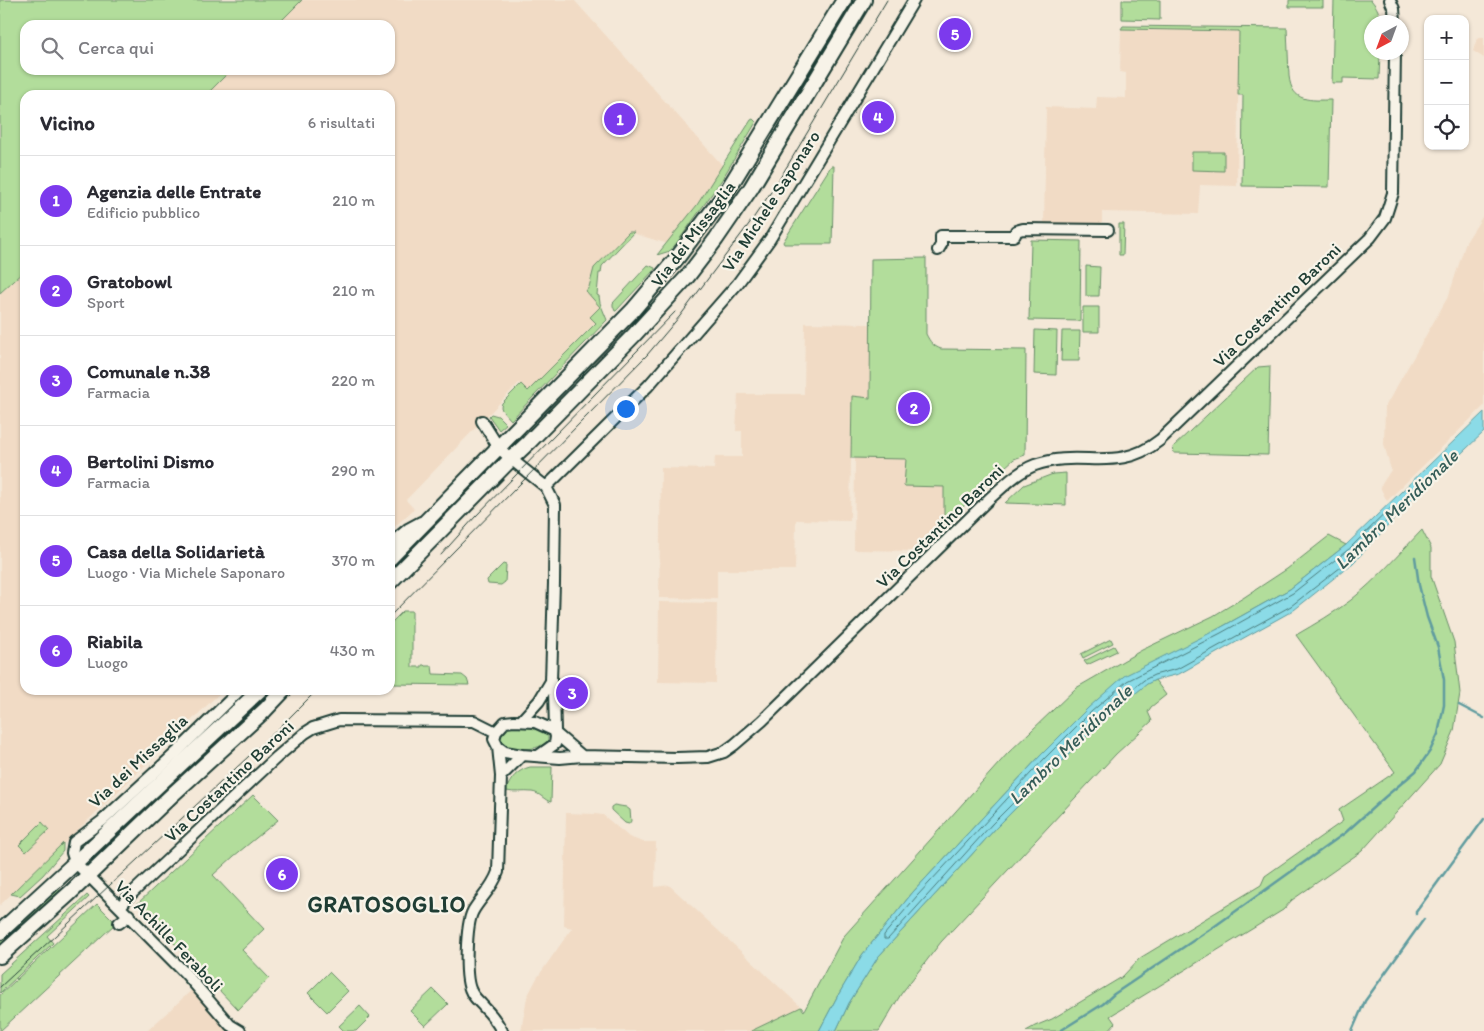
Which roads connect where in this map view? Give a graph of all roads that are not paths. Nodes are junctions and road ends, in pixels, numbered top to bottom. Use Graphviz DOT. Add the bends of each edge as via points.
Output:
graph roads {
  1 [pos="844,0"];
  2 [pos="864,0"];
  3 [pos="914,0"];
  4 [pos="1390,0"];
  5 [pos="1394,15"];
  6 [pos="1395,60"];
  7 [pos="1108,230"];
  8 [pos="938,250"];
  9 [pos="482,421"];
  10 [pos="499,448"];
  11 [pos="511,459"];
  12 [pos="546,487"];
  13 [pos="430,516"];
  14 [pos="395,540"];
  15 [pos="395,553"];
  16 [pos="395,577"];
  17 [pos="551,681"];
  18 [pos="235,695"];
  19 [pos="254,695"];
  20 [pos="279,695"];
  21 [pos="521,721"];
  22 [pos="496,732"];
  23 [pos="555,732"];
  24 [pos="498,747"];
  25 [pos="522,755"];
  26 [pos="538,756"];
  27 [pos="582,756"];
  28 [pos="171,765"];
  29 [pos="501,776"];
  30 [pos="173,794"];
  31 [pos="75,862"];
  32 [pos="88,875"];
  33 [pos="120,907"];
  34 [pos="129,915"];
  35 [pos="16,917"];
  36 [pos="119,924"];
  37 [pos="0,926"];
  38 [pos="0,932"];
  39 [pos="0,956"];
  40 [pos="240,1031"];
  41 [pos="502,1031"];
  1 -- 10 [label="main road, Via dei Missaglia" via="725,194 677,258 633,310"];
  2 -- 11 [label="main road, Via dei Missaglia" via="751,188 687,277"];
  3 -- 12 [label="street, Via Michele Saponaro" via="770,239 738,283 648,386"];
  4 -- 5 [label="street"];
  6 -- 27 [label="street, Via Costantino Baroni" via="1393,193 1385,218 1370,238 1160,440 1126,458 1053,460 1020,472 762,721 724,752 708,757"];
  7 -- 8 [label="street" via="1023,229 1013,236 941,236"];
  9 -- 10 [label="street"];
  10 -- 11 [label="street"];
  10 -- 13 [label="main road, Via dei Missaglia"];
  11 -- 12 [label="street"];
  11 -- 16 [label="main road, Via dei Missaglia"];
  12 -- 17 [label="street" via="555,505"];
  13 -- 14 [label="street, Via dei Missaglia"];
  13 -- 15 [label="main road, Via dei Missaglia"];
  17 -- 21 [label="street"];
  17 -- 23 [label="street"];
  18 -- 28 [label="street, Via dei Missaglia"];
  19 -- 28 [label="main road, Via dei Missaglia"];
  20 -- 30 [label="main road"];
  21 -- 22 [label="street" via="505,722"];
  21 -- 23 [label="street" via="535,722"];
  22 -- 24 [label="street" via="494,739"];
  22 -- 33 [label="street, Via Costantino Baroni" via="474,721 339,720 313,728 277,757"];
  23 -- 26 [label="street" via="555,744"];
  23 -- 27 [label="street"];
  24 -- 25 [label="street, Via Costantino Baroni" via="505,752"];
  24 -- 29 [label="street"];
  25 -- 26 [label="street, Via Costantino Baroni"];
  25 -- 29 [label="street"];
  26 -- 27 [label="street, Via Costantino Baroni"];
  28 -- 30 [label="street, Via dei Missaglia" via="176,779"];
  28 -- 31 [label="main road, Via dei Missaglia"];
  29 -- 41 [label="street" via="498,872 493,886 473,911 466,938 469,987"];
  30 -- 32 [label="main road"];
  31 -- 32 [label="street, Via Achille Feraboli"];
  31 -- 35 [label="main road, Via dei Missaglia"];
  32 -- 33 [label="street, Via Achille Feraboli"];
  32 -- 39 [label="main road"];
  33 -- 34 [label="street, Via Achille Feraboli"];
  34 -- 36 [label="street"];
  34 -- 40 [label="street, Via Achille Feraboli" via="230,1025"];
  35 -- 37 [label="street"];
  35 -- 38 [label="main road, Via dei Missaglia"];
}
